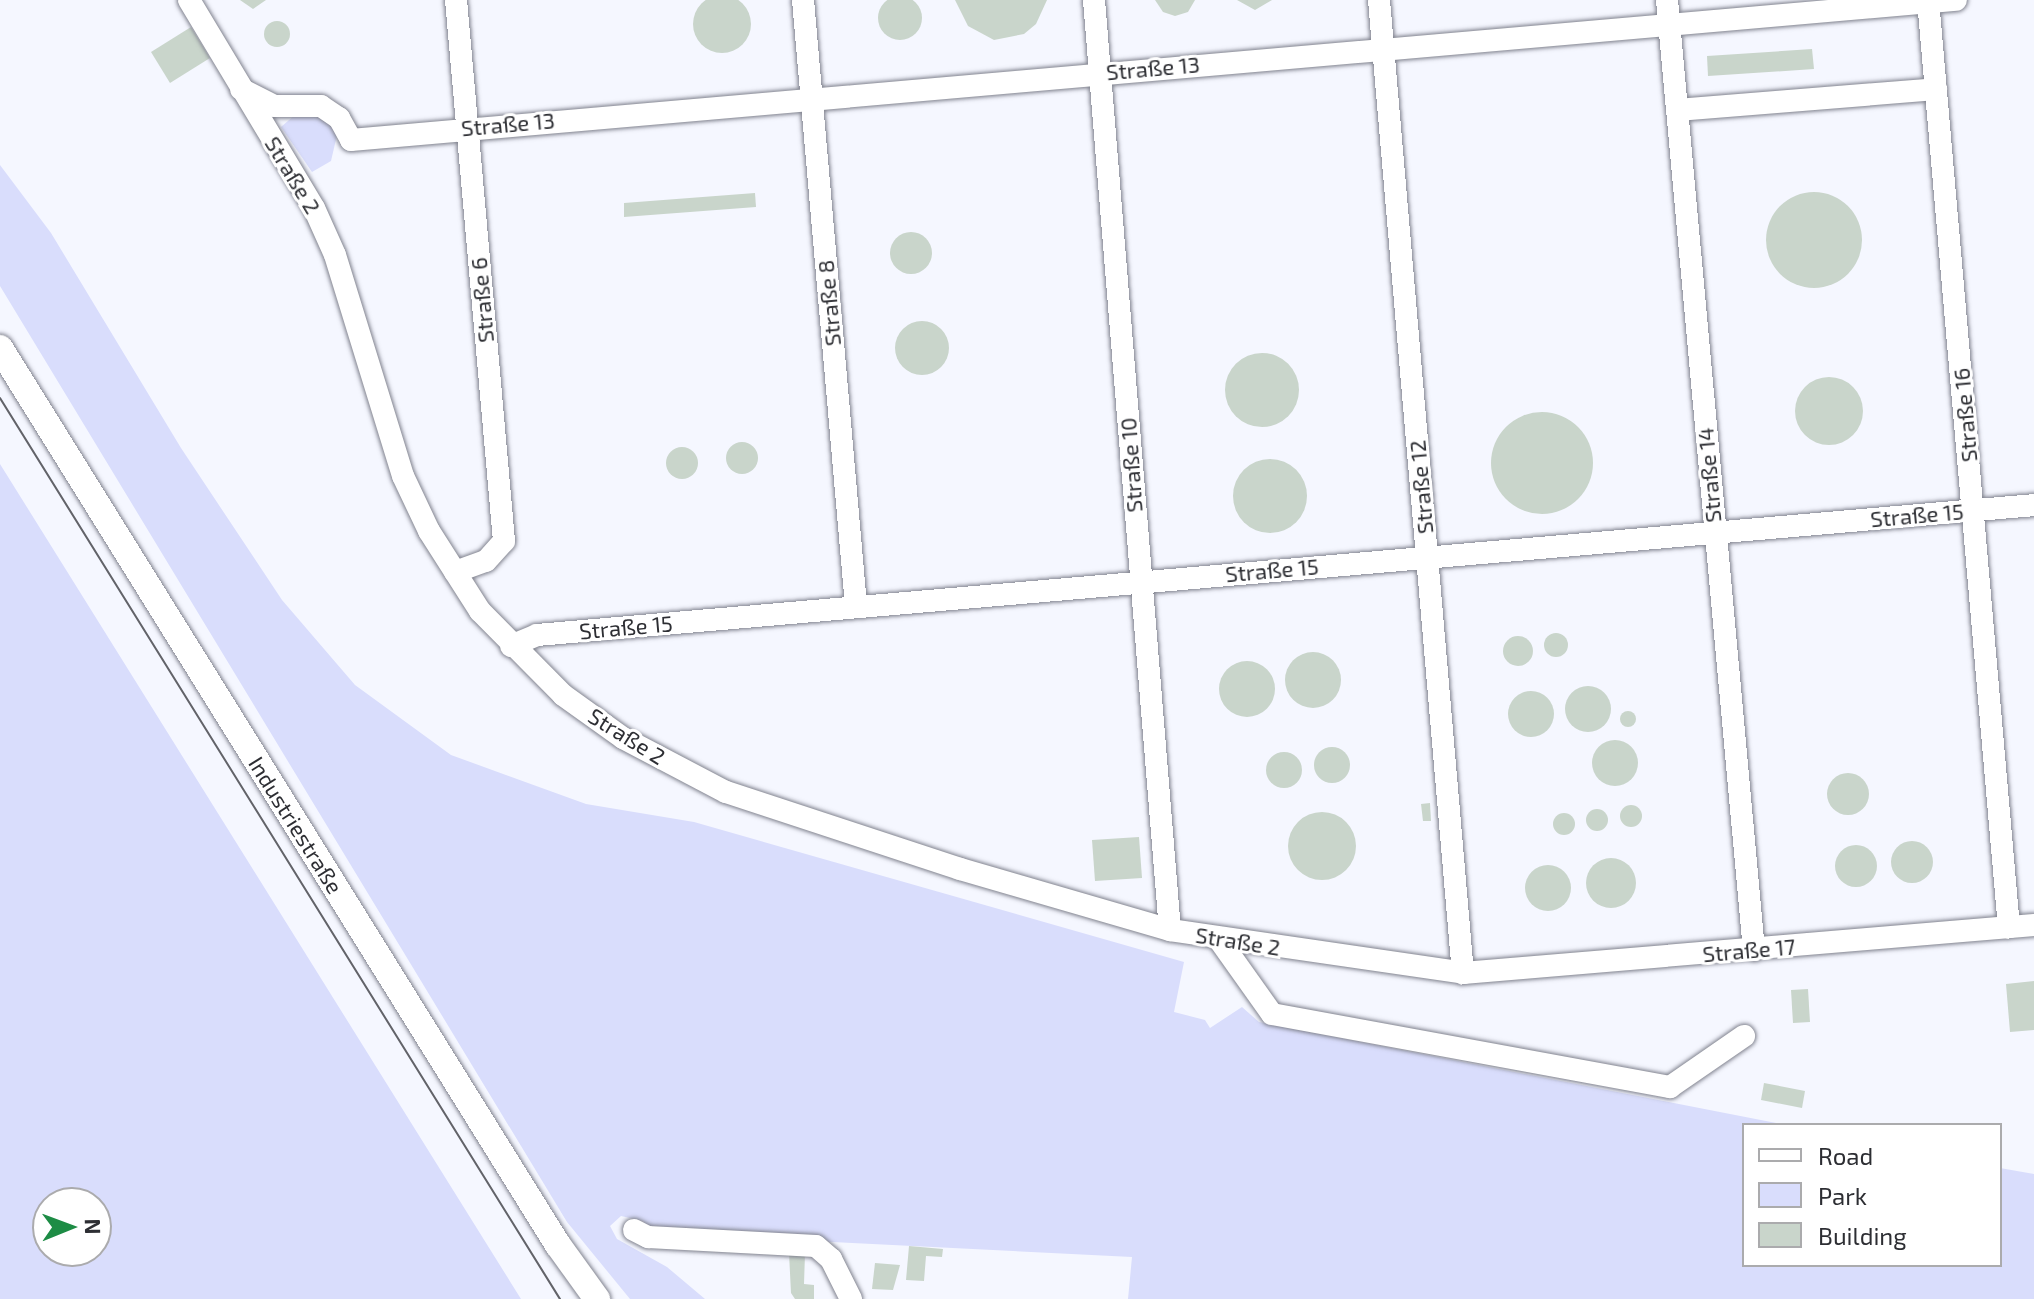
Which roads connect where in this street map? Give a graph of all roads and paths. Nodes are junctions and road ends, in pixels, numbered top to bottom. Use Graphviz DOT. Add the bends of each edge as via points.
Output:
graph roads {
  1 [pos="189,0"];
  2 [pos="456,0"];
  3 [pos="803,0"];
  4 [pos="1094,0"];
  5 [pos="1379,0"];
  6 [pos="1667,0"];
  7 [pos="1956,0"];
  8 [pos="1928,1"];
  9 [pos="1669,23"];
  10 [pos="1383,49"];
  11 [pos="1100,73"];
  12 [pos="241,89"];
  13 [pos="1936,89"];
  14 [pos="810,97"];
  15 [pos="1677,110"];
  16 [pos="466,128"];
  17 [pos="0,348"];
  18 [pos="2034,505"];
  19 [pos="1973,510"];
  20 [pos="1714,533"];
  21 [pos="1427,556"];
  22 [pos="455,572"];
  23 [pos="1140,582"];
  24 [pos="856,606"];
  25 [pos="511,646"];
  26 [pos="2034,925"];
  27 [pos="2009,927"];
  28 [pos="1170,930"];
  29 [pos="1218,938"];
  30 [pos="1754,950"];
  31 [pos="1463,973"];
  32 [pos="1744,1036"];
  33 [pos="634,1230"];
  34 [pos="597,1299"];
  35 [pos="851,1299"];
  1 -- 12 [label="street, Straße 2"];
  2 -- 16 [label="street, Straße 6"];
  3 -- 14 [label="street, Straße 8"];
  4 -- 11 [label="street, Straße 10"];
  5 -- 10 [label="street, Straße 12"];
  6 -- 9 [label="street, Straße 14"];
  7 -- 8 [label="street, Straße 13"];
  8 -- 9 [label="street, Straße 13"];
  8 -- 13 [label="street, Straße 16"];
  9 -- 10 [label="street, Straße 13"];
  9 -- 15 [label="street, Straße 14"];
  10 -- 11 [label="street, Straße 13"];
  10 -- 21 [label="street, Straße 12"];
  11 -- 14 [label="street, Straße 13"];
  11 -- 23 [label="street, Straße 10"];
  12 -- 16 [label="street, Straße 13" via="274,106 321,106 339,118 351,140"];
  12 -- 22 [label="street, Straße 2" via="314,208 335,255 403,476"];
  13 -- 15 [label="street"];
  13 -- 19 [label="street, Straße 16"];
  14 -- 16 [label="street, Straße 13"];
  14 -- 24 [label="street, Straße 8"];
  15 -- 20 [label="street, Straße 14"];
  16 -- 22 [label="street, Straße 6" via="504,541 486,561"];
  17 -- 34 [label="main road, Industriestraße" via="558,1245"];
  18 -- 19 [label="street, Straße 15"];
  19 -- 20 [label="street, Straße 15"];
  19 -- 27 [label="street, Straße 16"];
  20 -- 21 [label="street, Straße 15"];
  20 -- 30 [label="street, Straße 14"];
  21 -- 23 [label="street, Straße 15"];
  21 -- 31 [label="street, Straße 12"];
  22 -- 25 [label="street, Straße 2"];
  23 -- 24 [label="street, Straße 15"];
  23 -- 28 [label="street, Straße 10"];
  24 -- 25 [label="street, Straße 15" via="537,635"];
  25 -- 28 [label="street, Straße 2" via="563,695 623,738 726,792 960,869"];
  26 -- 27 [label="street, Straße 17"];
  27 -- 30 [label="street, Straße 17"];
  28 -- 29 [label="street, Straße 2"];
  29 -- 31 [label="street, Straße 2"];
  29 -- 32 [label="street" via="1272,1014 1303,1020 1670,1087"];
  30 -- 31 [label="street, Straße 17"];
  33 -- 35 [label="street" via="648,1237 816,1246 831,1259"];
}
